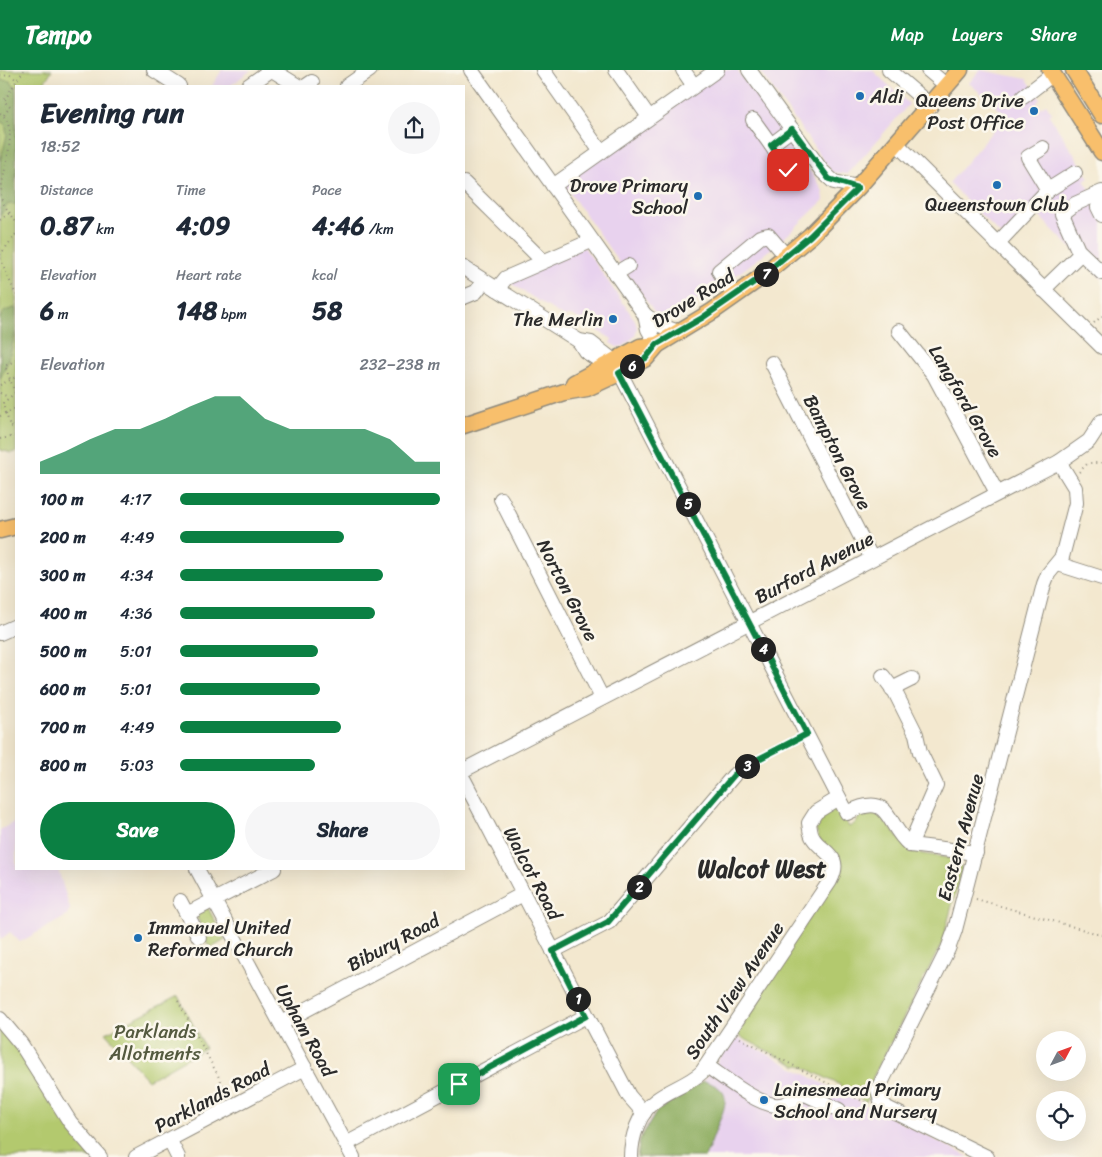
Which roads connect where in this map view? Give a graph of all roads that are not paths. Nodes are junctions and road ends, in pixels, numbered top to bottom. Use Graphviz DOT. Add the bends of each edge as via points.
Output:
graph roads {
  1 [pos="154,70"];
  2 [pos="471,70"];
  3 [pos="543,70"];
  4 [pos="616,70"];
  5 [pos="683,70"];
  6 [pos="717,70"];
  7 [pos="750,70"];
  8 [pos="889,70"];
  9 [pos="928,70"];
  10 [pos="960,70"];
  11 [pos="1074,70"];
  12 [pos="265,72"];
  13 [pos="1051,72"];
  14 [pos="178,85"];
  15 [pos="249,85"];
  16 [pos="296,85"];
  17 [pos="694,86"];
  18 [pos="947,86"];
  19 [pos="1023,97"];
  20 [pos="930,106"];
  21 [pos="1102,115"];
  22 [pos="649,117"];
  23 [pos="752,120"];
  24 [pos="792,129"];
  25 [pos="898,144"];
  26 [pos="771,145"];
  27 [pos="1043,148"];
  28 [pos="601,152"];
  29 [pos="1102,152"];
  30 [pos="788,170"];
  31 [pos="1075,173"];
  32 [pos="465,184"];
  33 [pos="553,186"];
  34 [pos="858,188"];
  35 [pos="1048,190"];
  36 [pos="1099,203"];
  37 [pos="1066,228"];
  38 [pos="592,241"];
  39 [pos="997,244"];
  40 [pos="787,257"];
  41 [pos="1076,258"];
  42 [pos="543,262"];
  43 [pos="628,266"];
  44 [pos="1102,266"];
  45 [pos="465,269"];
  46 [pos="1102,273"];
  47 [pos="615,274"];
  48 [pos="484,281"];
  49 [pos="497,289"];
  50 [pos="1043,290"];
  51 [pos="734,296"];
  52 [pos="465,297"];
  53 [pos="645,315"];
  54 [pos="899,331"];
  55 [pos="679,332"];
  56 [pos="657,344"];
  57 [pos="1102,347"];
  58 [pos="772,363"];
  59 [pos="613,367"];
  60 [pos="465,425"];
  61 [pos="1100,426"];
  62 [pos="1060,462"];
  63 [pos="997,493"];
  64 [pos="501,499"];
  65 [pos="872,557"];
  66 [pos="1058,564"];
  67 [pos="1102,578"];
  68 [pos="749,623"];
  69 [pos="15,626"];
  70 [pos="0,633"];
  71 [pos="883,676"];
  72 [pos="912,679"];
  73 [pos="892,689"];
  74 [pos="602,698"];
  75 [pos="465,769"];
  76 [pos="734,775"];
  77 [pos="465,782"];
  78 [pos="839,798"];
  79 [pos="910,845"];
  80 [pos="976,853"];
  81 [pos="198,870"];
  82 [pos="272,870"];
  83 [pos="523,894"];
  84 [pos="214,900"];
  85 [pos="180,901"];
  86 [pos="187,914"];
  87 [pos="199,937"];
  88 [pos="553,951"];
  89 [pos="586,1016"];
  90 [pos="0,1019"];
  91 [pos="281,1023"];
  92 [pos="707,1066"];
  93 [pos="305,1068"];
  94 [pos="839,1110"];
  95 [pos="644,1113"];
  96 [pos="170,1141"];
  97 [pos="346,1144"];
  98 [pos="100,1157"];
  99 [pos="136,1157"];
  100 [pos="178,1157"];
  101 [pos="353,1157"];
  102 [pos="630,1157"];
  103 [pos="987,1157"];
  1 -- 14 [label="street"];
  2 -- 33 [label="street"];
  3 -- 28 [label="street"];
  4 -- 22 [label="street"];
  5 -- 17 [label="street"];
  6 -- 17 [label="street"];
  7 -- 24 [label="street"];
  8 -- 20 [label="street"];
  9 -- 18 [label="street"];
  10 -- 18 [label="main road, Drove Road"];
  11 -- 21 [label="main road"];
  12 -- 15 [label="street"];
  12 -- 16 [label="street"];
  13 -- 19 [label="street"];
  13 -- 29 [label="main road"];
  17 -- 22 [label="street"];
  18 -- 20 [label="main road, Drove Road"];
  20 -- 25 [label="main road, Drove Road"];
  22 -- 28 [label="street"];
  23 -- 26 [label="street"];
  24 -- 26 [label="street"];
  24 -- 34 [label="street" via="829,179"];
  25 -- 34 [label="main road, Drove Road"];
  25 -- 39 [label="street"];
  26 -- 30 [label="street"];
  27 -- 35 [label="street" via="1028,157"];
  28 -- 33 [label="street"];
  31 -- 35 [label="street"];
  32 -- 42 [label="street"];
  33 -- 38 [label="street"];
  34 -- 40 [label="main road, Drove Road"];
  35 -- 39 [label="street"];
  36 -- 37 [label="street" via="1083,199 1062,213"];
  37 -- 44 [label="street"];
  37 -- 46 [label="street" via="1078,250"];
  38 -- 42 [label="street"];
  38 -- 47 [label="street"];
  39 -- 50 [label="street"];
  40 -- 51 [label="main road, Drove Road"];
  40 -- 51 [label="street" via="768,235 760,237 719,271"];
  41 -- 50 [label="street"];
  42 -- 49 [label="street" via="506,278"];
  43 -- 47 [label="street"];
  45 -- 48 [label="street"];
  47 -- 53 [label="street"];
  48 -- 49 [label="street"];
  48 -- 52 [label="street" via="476,292"];
  49 -- 59 [label="street" via="579,341 591,343"];
  50 -- 57 [label="street"];
  51 -- 55 [label="main road, Drove Road"];
  53 -- 55 [label="street" via="659,325"];
  53 -- 56 [label="street" via="648,329"];
  54 -- 63 [label="street, Langford Grove" via="934,375"];
  55 -- 56 [label="main road, Drove Road"];
  56 -- 59 [label="main road, Drove Road" via="640,347"];
  58 -- 65 [label="street, Bampton Grove"];
  59 -- 60 [label="main road, Drove Road" via="576,381 564,392"];
  59 -- 68 [label="street"];
  61 -- 62 [label="street, Burford Avenue" via="1085,446"];
  62 -- 63 [label="street, Burford Avenue"];
  62 -- 66 [label="street, Eastern Avenue" via="1076,492 1076,503"];
  63 -- 65 [label="street, Burford Avenue"];
  64 -- 74 [label="street, Norton Grove"];
  65 -- 68 [label="street, Burford Avenue"];
  66 -- 67 [label="street"];
  66 -- 80 [label="street, Eastern Avenue" via="1044,584"];
  68 -- 74 [label="street, Burford Avenue"];
  68 -- 78 [label="street"];
  69 -- 70 [label="street"];
  71 -- 73 [label="street"];
  72 -- 73 [label="street"];
  73 -- 79 [label="street" via="916,734 920,752 936,785"];
  74 -- 75 [label="street, Burford Avenue"];
  76 -- 88 [label="street" via="608,922"];
  77 -- 83 [label="street, Walcot Road"];
  78 -- 79 [label="street" via="850,818 866,806 883,808"];
  78 -- 92 [label="street, South View Avenue" via="816,812 809,823 813,838 829,853 834,865 830,881"];
  79 -- 80 [label="street"];
  80 -- 103 [label="street, Eastern Avenue" via="948,949 878,1089 879,1097 887,1108"];
  81 -- 84 [label="street, Upham Road"];
  82 -- 84 [label="street"];
  83 -- 88 [label="street, Walcot Road"];
  83 -- 91 [label="street, Bibury Road"];
  84 -- 86 [label="street"];
  84 -- 91 [label="street, Upham Road"];
  85 -- 86 [label="street"];
  86 -- 87 [label="street"];
  88 -- 89 [label="street, Walcot Road"];
  89 -- 95 [label="street, Walcot Road" via="629,1096"];
  89 -- 97 [label="street"];
  90 -- 98 [label="street" via="21,1044 70,1122"];
  91 -- 93 [label="street, Upham Road"];
  92 -- 94 [label="street" via="773,1105 807,1094"];
  92 -- 95 [label="street, South View Avenue" via="695,1078 655,1100"];
  93 -- 96 [label="street, Parklands Road"];
  93 -- 97 [label="street, Upham Road"];
  95 -- 102 [label="street, South View Avenue" via="633,1138"];
  96 -- 99 [label="street, Parklands Road"];
  96 -- 100 [label="street"];
  97 -- 101 [label="street, Upham Road"];
}
